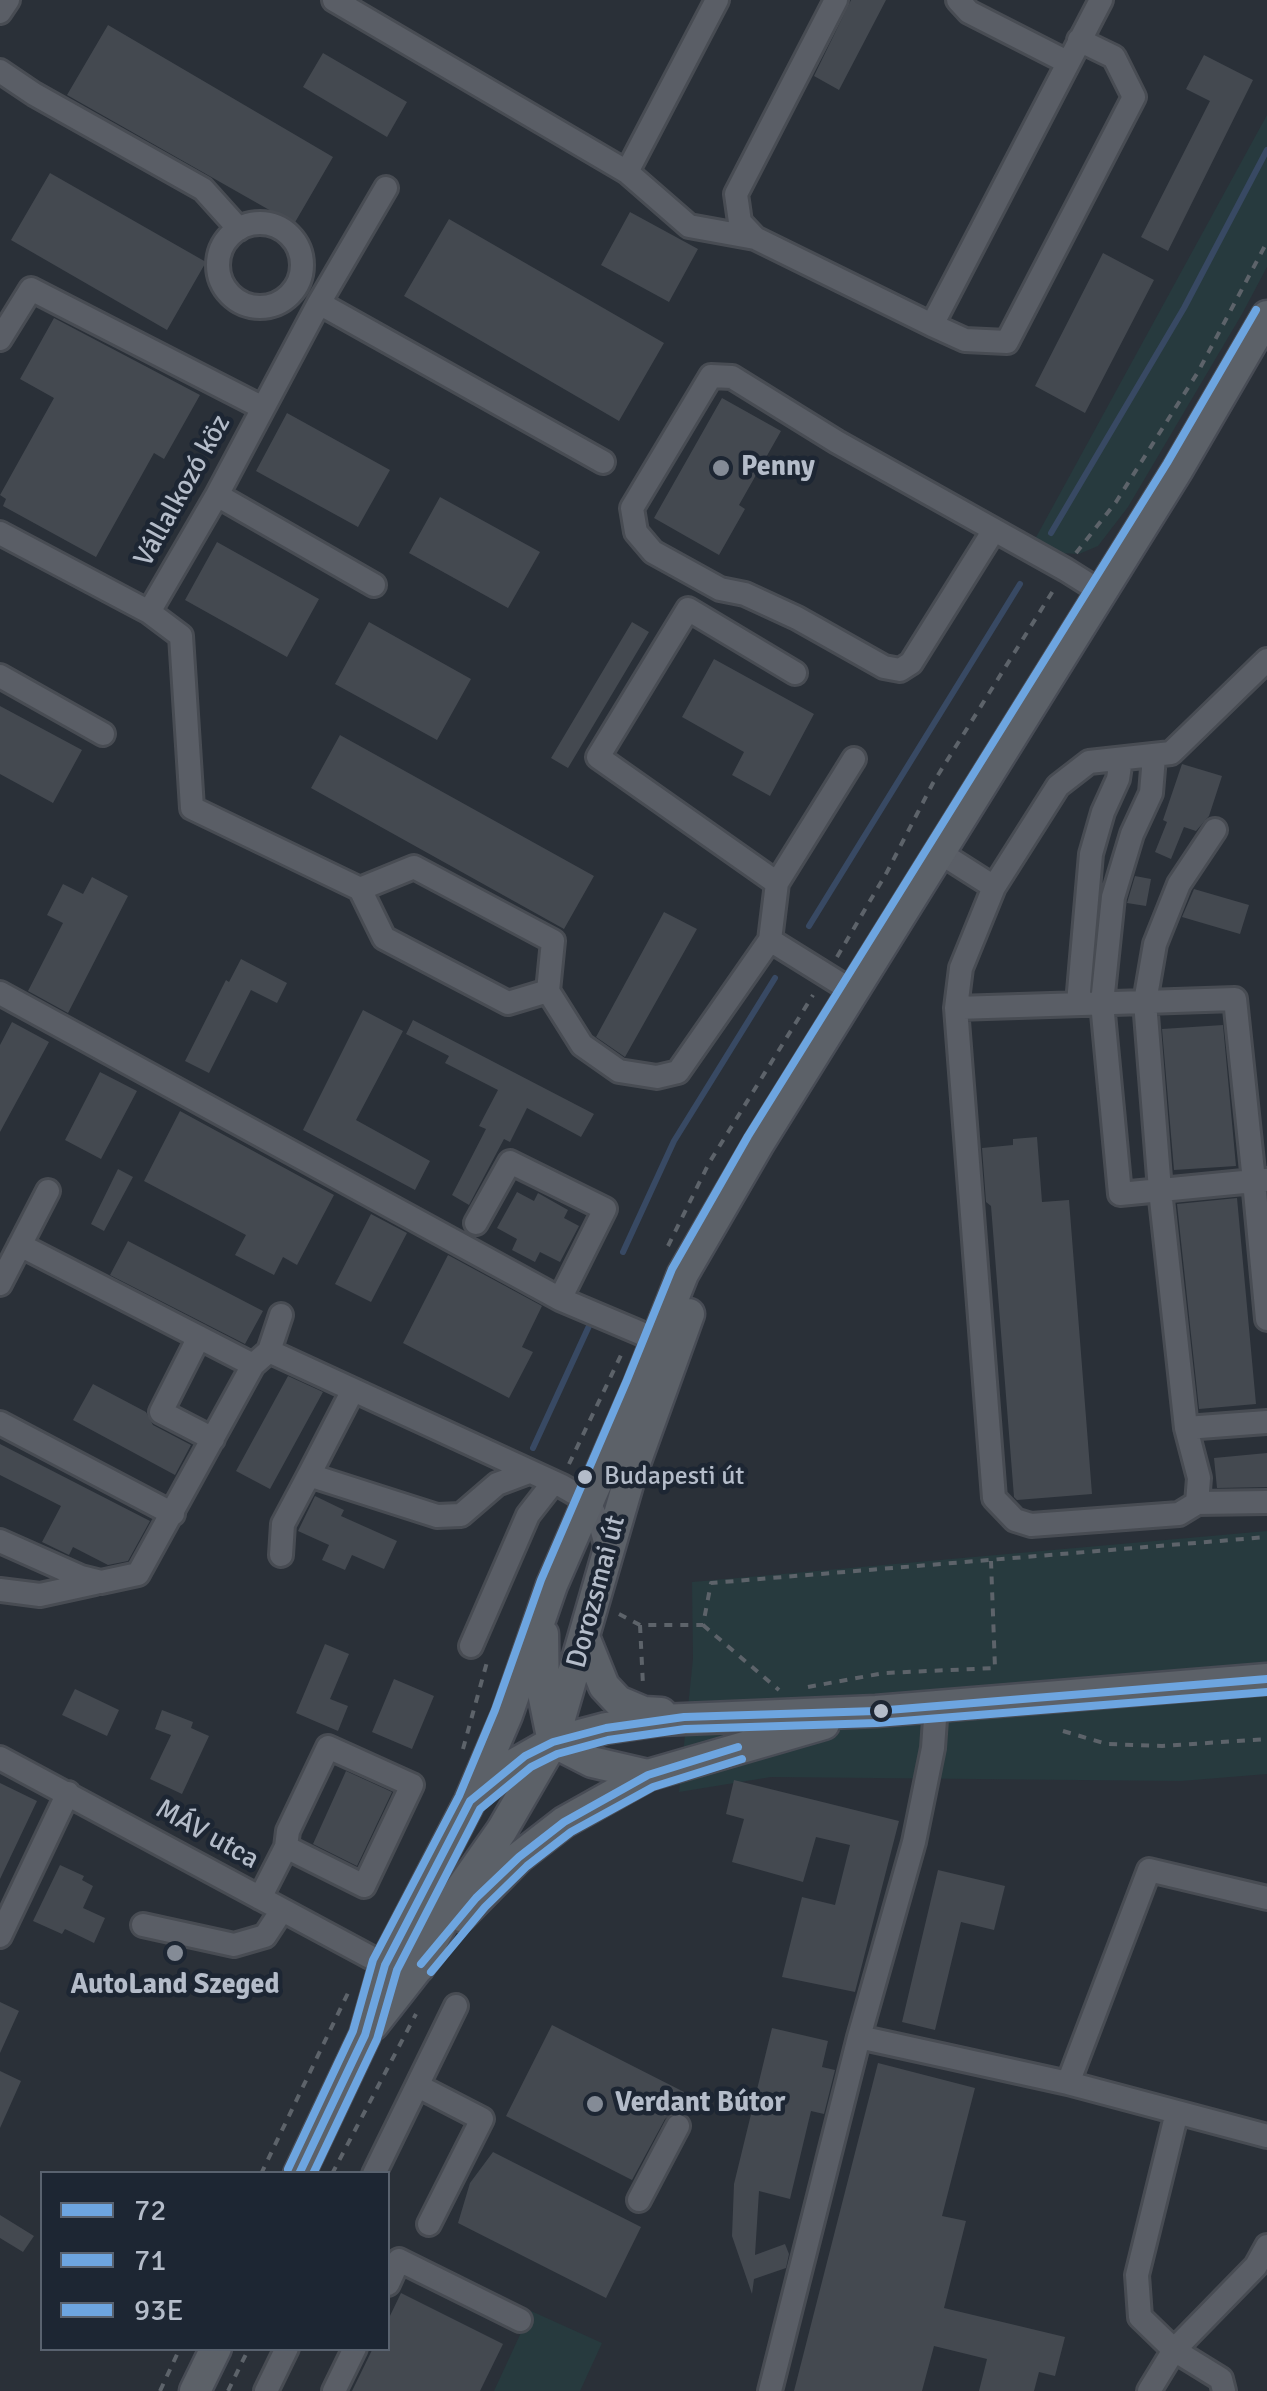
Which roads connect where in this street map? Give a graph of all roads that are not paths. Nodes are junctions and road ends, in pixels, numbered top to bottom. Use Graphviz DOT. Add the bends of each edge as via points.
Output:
graph roads {
  1 [pos="8,0"];
  2 [pos="334,0"];
  3 [pos="717,0"];
  4 [pos="836,0"];
  5 [pos="958,0"];
  6 [pos="1101,0"];
  7 [pos="0,12"];
  8 [pos="1079,40"];
  9 [pos="1068,62"];
  10 [pos="0,72"];
  11 [pos="628,172"];
  12 [pos="386,188"];
  13 [pos="239,229"];
  14 [pos="755,238"];
  15 [pos="319,303"];
  16 [pos="1267,316"];
  17 [pos="932,325"];
  18 [pos="0,338"];
  19 [pos="263,408"];
  20 [pos="603,462"];
  21 [pos="217,495"];
  22 [pos="994,530"];
  23 [pos="0,532"];
  24 [pos="374,586"];
  25 [pos="1101,592"];
  26 [pos="149,612"];
  27 [pos="1267,660"];
  28 [pos="795,673"];
  29 [pos="0,676"];
  30 [pos="103,734"];
  31 [pos="1154,757"];
  32 [pos="854,759"];
  33 [pos="1121,760"];
  34 [pos="1214,830"];
  35 [pos="939,852"];
  36 [pos="777,883"];
  37 [pos="994,887"];
  38 [pos="360,889"];
  39 [pos="770,940"];
  40 [pos="548,991"];
  41 [pos="852,991"];
  42 [pos="0,993"];
  43 [pos="1102,1002"];
  44 [pos="1145,1002"];
  45 [pos="1078,1004"];
  46 [pos="956,1008"];
  47 [pos="1260,1180"];
  48 [pos="1160,1190"];
  49 [pos="48,1192"];
  50 [pos="729,1194"];
  51 [pos="476,1222"];
  52 [pos="20,1245"];
  53 [pos="0,1284"];
  54 [pos="560,1299"];
  55 [pos="281,1315"];
  56 [pos="1267,1319"];
  57 [pos="645,1335"];
  58 [pos="198,1337"];
  59 [pos="261,1358"];
  60 [pos="352,1392"];
  61 [pos="1267,1422"];
  62 [pos="0,1423"];
  63 [pos="1186,1428"];
  64 [pos="213,1439"];
  65 [pos="529,1472"];
  66 [pos="309,1475"];
  67 [pos="568,1490"];
  68 [pos="1267,1502"];
  69 [pos="1197,1503"];
  70 [pos="173,1514"];
  71 [pos="0,1541"];
  72 [pos="607,1549"];
  73 [pos="281,1554"];
  74 [pos="101,1582"];
  75 [pos="0,1590"];
  76 [pos="542,1611"];
  77 [pos="585,1639"];
  78 [pos="481,1646"];
  79 [pos="1267,1679"];
  80 [pos="936,1705"];
  81 [pos="876,1710"];
  82 [pos="684,1717"];
  83 [pos="553,1742"];
  84 [pos="0,1758"];
  85 [pos="648,1775"];
  86 [pos="68,1794"];
  87 [pos="470,1801"];
  88 [pos="286,1847"];
  89 [pos="260,1898"];
  90 [pos="1267,1898"];
  91 [pos="282,1910"];
  92 [pos="143,1925"];
  93 [pos="0,1936"];
  94 [pos="376,1960"];
  95 [pos="418,1967"];
  96 [pos="456,2006"];
  97 [pos="365,2035"];
  98 [pos="859,2037"];
  99 [pos="1068,2083"];
  100 [pos="418,2086"];
  101 [pos="1177,2112"];
  102 [pos="678,2126"];
  103 [pos="1267,2136"];
  104 [pos="300,2171"];
  105 [pos="376,2171"];
  106 [pos="639,2200"];
  107 [pos="428,2224"];
  108 [pos="1267,2246"];
  109 [pos="390,2280"];
  110 [pos="520,2320"];
  111 [pos="1174,2350"];
  112 [pos="215,2351"];
  113 [pos="286,2351"];
  114 [pos="354,2351"];
  115 [pos="195,2391"];
  116 [pos="266,2391"];
  117 [pos="334,2391"];
  118 [pos="770,2391"];
  119 [pos="1149,2391"];
  120 [pos="1224,2391"];
  1 -- 7 [label="street"];
  2 -- 11 [label="street"];
  3 -- 11 [label="street"];
  4 -- 14 [label="street" via="736,194 740,222"];
  5 -- 9 [label="street" via="969,12"];
  6 -- 8 [label="street"];
  8 -- 9 [label="street"];
  8 -- 17 [label="street" via="1114,57 1134,97 1125,115 1007,342 964,340"];
  9 -- 17 [label="street"];
  10 -- 13 [label="street" via="203,189"];
  11 -- 14 [label="street" via="689,226"];
  12 -- 15 [label="street, Vállalkozó köz"];
  14 -- 17 [label="street"];
  15 -- 19 [label="street, Vállalkozó köz"];
  15 -- 20 [label="street"];
  16 -- 25 [label="main road, Dorozsmai út"];
  18 -- 19 [label="street" via="31,289"];
  19 -- 21 [label="street, Vállalkozó köz"];
  21 -- 24 [label="street"];
  21 -- 26 [label="street, Vállalkozó köz"];
  22 -- 22 [label="street" via="732,376 711,376 632,508 636,532 654,552 900,670 912,663"];
  22 -- 25 [label="street"];
  23 -- 26 [label="street, Vállalkozó köz"];
  25 -- 35 [label="main road, Dorozsmai út"];
  26 -- 38 [label="street" via="181,636 192,808"];
  27 -- 31 [label="street" via="1170,752"];
  28 -- 36 [label="street" via="688,608 598,757"];
  29 -- 30 [label="street"];
  31 -- 33 [label="street"];
  31 -- 43 [label="street" via="1151,793 1113,897"];
  32 -- 36 [label="street"];
  33 -- 37 [label="street" via="1089,762 1058,786"];
  33 -- 45 [label="street" via="1091,854"];
  34 -- 44 [label="street" via="1179,884 1156,944"];
  35 -- 37 [label="street"];
  35 -- 41 [label="main road, Dorozsmai út"];
  36 -- 39 [label="street"];
  37 -- 46 [label="street" via="960,968"];
  38 -- 40 [label="street" via="384,938 508,1003"];
  38 -- 40 [label="street" via="414,867 553,941"];
  39 -- 40 [label="street" via="678,1072 657,1077 620,1071 582,1045"];
  39 -- 41 [label="street"];
  41 -- 50 [label="main road, Dorozsmai út"];
  42 -- 54 [label="street"];
  43 -- 44 [label="street"];
  43 -- 45 [label="street"];
  43 -- 48 [label="street" via="1120,1194"];
  44 -- 47 [label="street" via="1236,999"];
  44 -- 48 [label="street"];
  45 -- 46 [label="street"];
  46 -- 69 [label="street" via="994,1498 1015,1520 1031,1524 1178,1514"];
  47 -- 48 [label="street"];
  47 -- 56 [label="street"];
  48 -- 63 [label="street"];
  49 -- 52 [label="street"];
  50 -- 57 [label="main road, Dorozsmai út"];
  50 -- 72 [label="main road, Dorozsmai út"];
  51 -- 54 [label="street" via="510,1162 606,1209"];
  52 -- 53 [label="street"];
  52 -- 58 [label="street"];
  54 -- 57 [label="street"];
  55 -- 59 [label="street"];
  57 -- 67 [label="main road, Dorozsmai út"];
  58 -- 59 [label="street"];
  58 -- 64 [label="street" via="161,1412"];
  59 -- 60 [label="street"];
  59 -- 64 [label="street"];
  60 -- 65 [label="street"];
  60 -- 66 [label="street"];
  61 -- 63 [label="street"];
  62 -- 70 [label="street"];
  63 -- 69 [label="street" via="1199,1478"];
  64 -- 70 [label="street"];
  65 -- 66 [label="street" via="497,1484 461,1515 437,1516"];
  65 -- 67 [label="street"];
  66 -- 73 [label="street" via="282,1524"];
  67 -- 72 [label="street" via="602,1528"];
  67 -- 76 [label="main road, Dorozsmai út"];
  67 -- 78 [label="street" via="528,1515"];
  68 -- 69 [label="street"];
  70 -- 74 [label="street" via="138,1574"];
  71 -- 74 [label="street"];
  72 -- 77 [label="main road, Dorozsmai út"];
  74 -- 75 [label="street" via="40,1595"];
  76 -- 83 [label="main road" via="544,1698"];
  76 -- 87 [label="main road, Dorozsmai út"];
  77 -- 82 [label="main road" via="604,1686 618,1701"];
  77 -- 83 [label="main road, Dorozsmai út"];
  79 -- 80 [label="main road"];
  80 -- 81 [label="main road"];
  80 -- 98 [label="street" via="920,1812"];
  81 -- 82 [label="main road"];
  81 -- 85 [label="main road"];
  82 -- 83 [label="main road"];
  83 -- 85 [label="main road" via="592,1762"];
  83 -- 87 [label="main road" via="504,1770"];
  83 -- 95 [label="main road, Dorozsmai út"];
  84 -- 86 [label="street, MÁV utca"];
  85 -- 95 [label="main road" via="564,1822 519,1857"];
  86 -- 89 [label="street, MÁV utca"];
  86 -- 93 [label="street"];
  87 -- 94 [label="main road, Dorozsmai út"];
  88 -- 88 [label="street" via="364,1886 412,1785 328,1747"];
  88 -- 89 [label="street"];
  89 -- 91 [label="street, MÁV utca"];
  90 -- 99 [label="street" via="1150,1870"];
  91 -- 92 [label="street" via="265,1936 234,1945"];
  91 -- 94 [label="street, MÁV utca"];
  94 -- 97 [label="main road, Dorozsmai út"];
  95 -- 97 [label="main road"];
  96 -- 100 [label="street"];
  97 -- 104 [label="main road, Dorozsmai út"];
  98 -- 99 [label="street"];
  98 -- 118 [label="street"];
  99 -- 101 [label="street"];
  100 -- 105 [label="street"];
  100 -- 107 [label="street" via="482,2120"];
  101 -- 103 [label="street"];
  101 -- 111 [label="street" via="1137,2275 1140,2318"];
  102 -- 106 [label="street"];
  108 -- 111 [label="street" via="1256,2266"];
  109 -- 110 [label="street" via="400,2260"];
  111 -- 119 [label="street"];
  111 -- 120 [label="street" via="1221,2380"];
  112 -- 115 [label="main road"];
  113 -- 116 [label="street"];
  114 -- 117 [label="street"];
}
